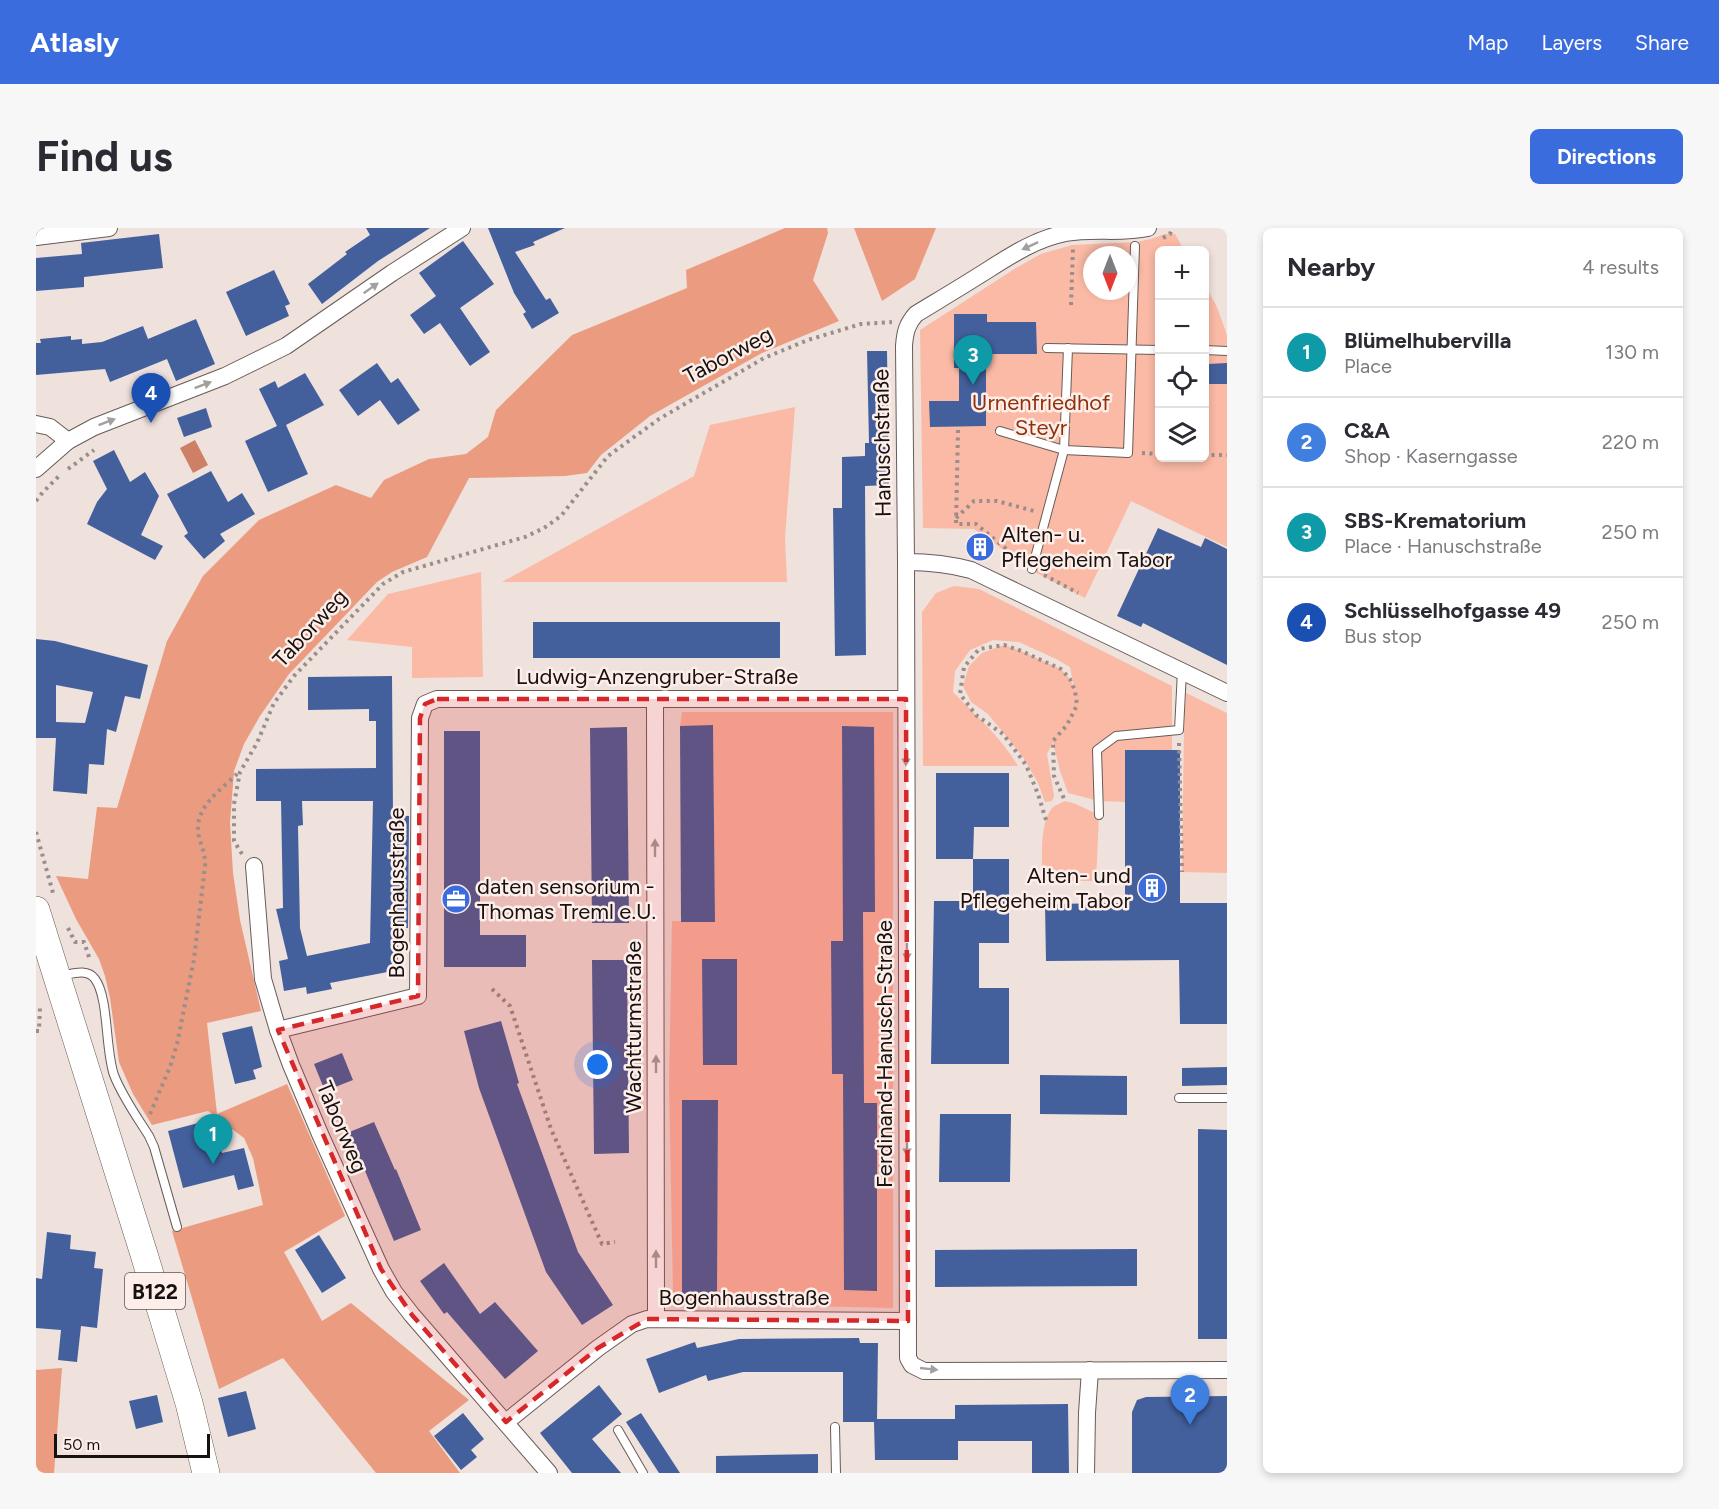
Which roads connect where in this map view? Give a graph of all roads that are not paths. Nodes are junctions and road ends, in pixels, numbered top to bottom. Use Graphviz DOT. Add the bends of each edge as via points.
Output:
graph roads {
  1 [pos="109,228"];
  2 [pos="462,228"];
  3 [pos="1148,228"];
  4 [pos="36,237"];
  5 [pos="1133,300"];
  6 [pos="1047,348"];
  7 [pos="1068,348"];
  8 [pos="1131,349"];
  9 [pos="1155,350"];
  10 [pos="1209,350"];
  11 [pos="1227,351"];
  12 [pos="36,424"];
  13 [pos="1000,431"];
  14 [pos="68,441"];
  15 [pos="1064,450"];
  16 [pos="36,469"];
  17 [pos="906,562"];
  18 [pos="1032,569"];
  19 [pos="1182,671"];
  20 [pos="1227,693"];
  21 [pos="655,699"];
  22 [pos="906,699"];
  23 [pos="420,718"];
  24 [pos="1099,815"];
  25 [pos="254,866"];
  26 [pos="45,903"];
  27 [pos="57,976"];
  28 [pos="278,1030"];
  29 [pos="1179,1098"];
  30 [pos="1227,1098"];
  31 [pos="177,1227"];
  32 [pos="656,1318"];
  33 [pos="908,1321"];
  34 [pos="1090,1370"];
  35 [pos="1227,1370"];
  36 [pos="506,1422"];
  37 [pos="835,1427"];
  38 [pos="618,1430"];
  39 [pos="206,1473"];
  40 [pos="549,1473"];
  41 [pos="644,1473"];
  42 [pos="836,1473"];
  43 [pos="1086,1473"];
  1 -- 4 [label="street"];
  14 -- 2 [label="street, one-way" via="225,376 286,346"];
  3 -- 17 [label="street, Hanuschstraße, one-way" via="1067,232 1046,238 1023,248 916,314 908,323 904,346"];
  5 -- 8 [label="lane"];
  6 -- 7 [label="lane"];
  7 -- 8 [label="lane"];
  7 -- 15 [label="lane"];
  8 -- 9 [label="lane"];
  8 -- 15 [label="lane" via="1128,453"];
  10 -- 11 [label="lane"];
  12 -- 14 [label="street" via="50,427"];
  13 -- 15 [label="lane"];
  14 -- 16 [label="street"];
  15 -- 18 [label="lane"];
  17 -- 19 [label="street" via="931,562 971,570"];
  17 -- 22 [label="street, Ferdinand-Hanusch-Straße"];
  19 -- 20 [label="street"];
  19 -- 24 [label="lane" via="1179,730 1116,736 1097,750"];
  21 -- 22 [label="street, Ludwig-Anzengruber-Straße"];
  21 -- 23 [label="street, Ludwig-Anzengruber-Straße" via="437,699 425,704"];
  32 -- 21 [label="street, Wachtturmstraße, one-way"];
  22 -- 33 [label="street, Ferdinand-Hanusch-Straße, one-way"];
  23 -- 28 [label="street, Bogenhausstraße" via="418,996"];
  25 -- 28 [label="street, Taborweg" via="263,979"];
  26 -- 27 [label="main road, B122"];
  27 -- 31 [label="lane" via="83,972 96,980 105,1010 114,1076 154,1147"];
  27 -- 39 [label="main road, B122" via="189,1403"];
  28 -- 36 [label="street, Taborweg" via="315,1124 394,1292"];
  29 -- 30 [label="lane"];
  32 -- 33 [label="street, Bogenhausstraße"];
  32 -- 36 [label="street, Bogenhausstraße" via="632,1324"];
  33 -- 34 [label="street, Ferdinand-Hanusch-Straße, one-way" via="908,1358 924,1371"];
  34 -- 35 [label="street"];
  34 -- 43 [label="street"];
  36 -- 40 [label="street, Taborweg"];
  37 -- 42 [label="lane"];
  38 -- 41 [label="lane"];
}
